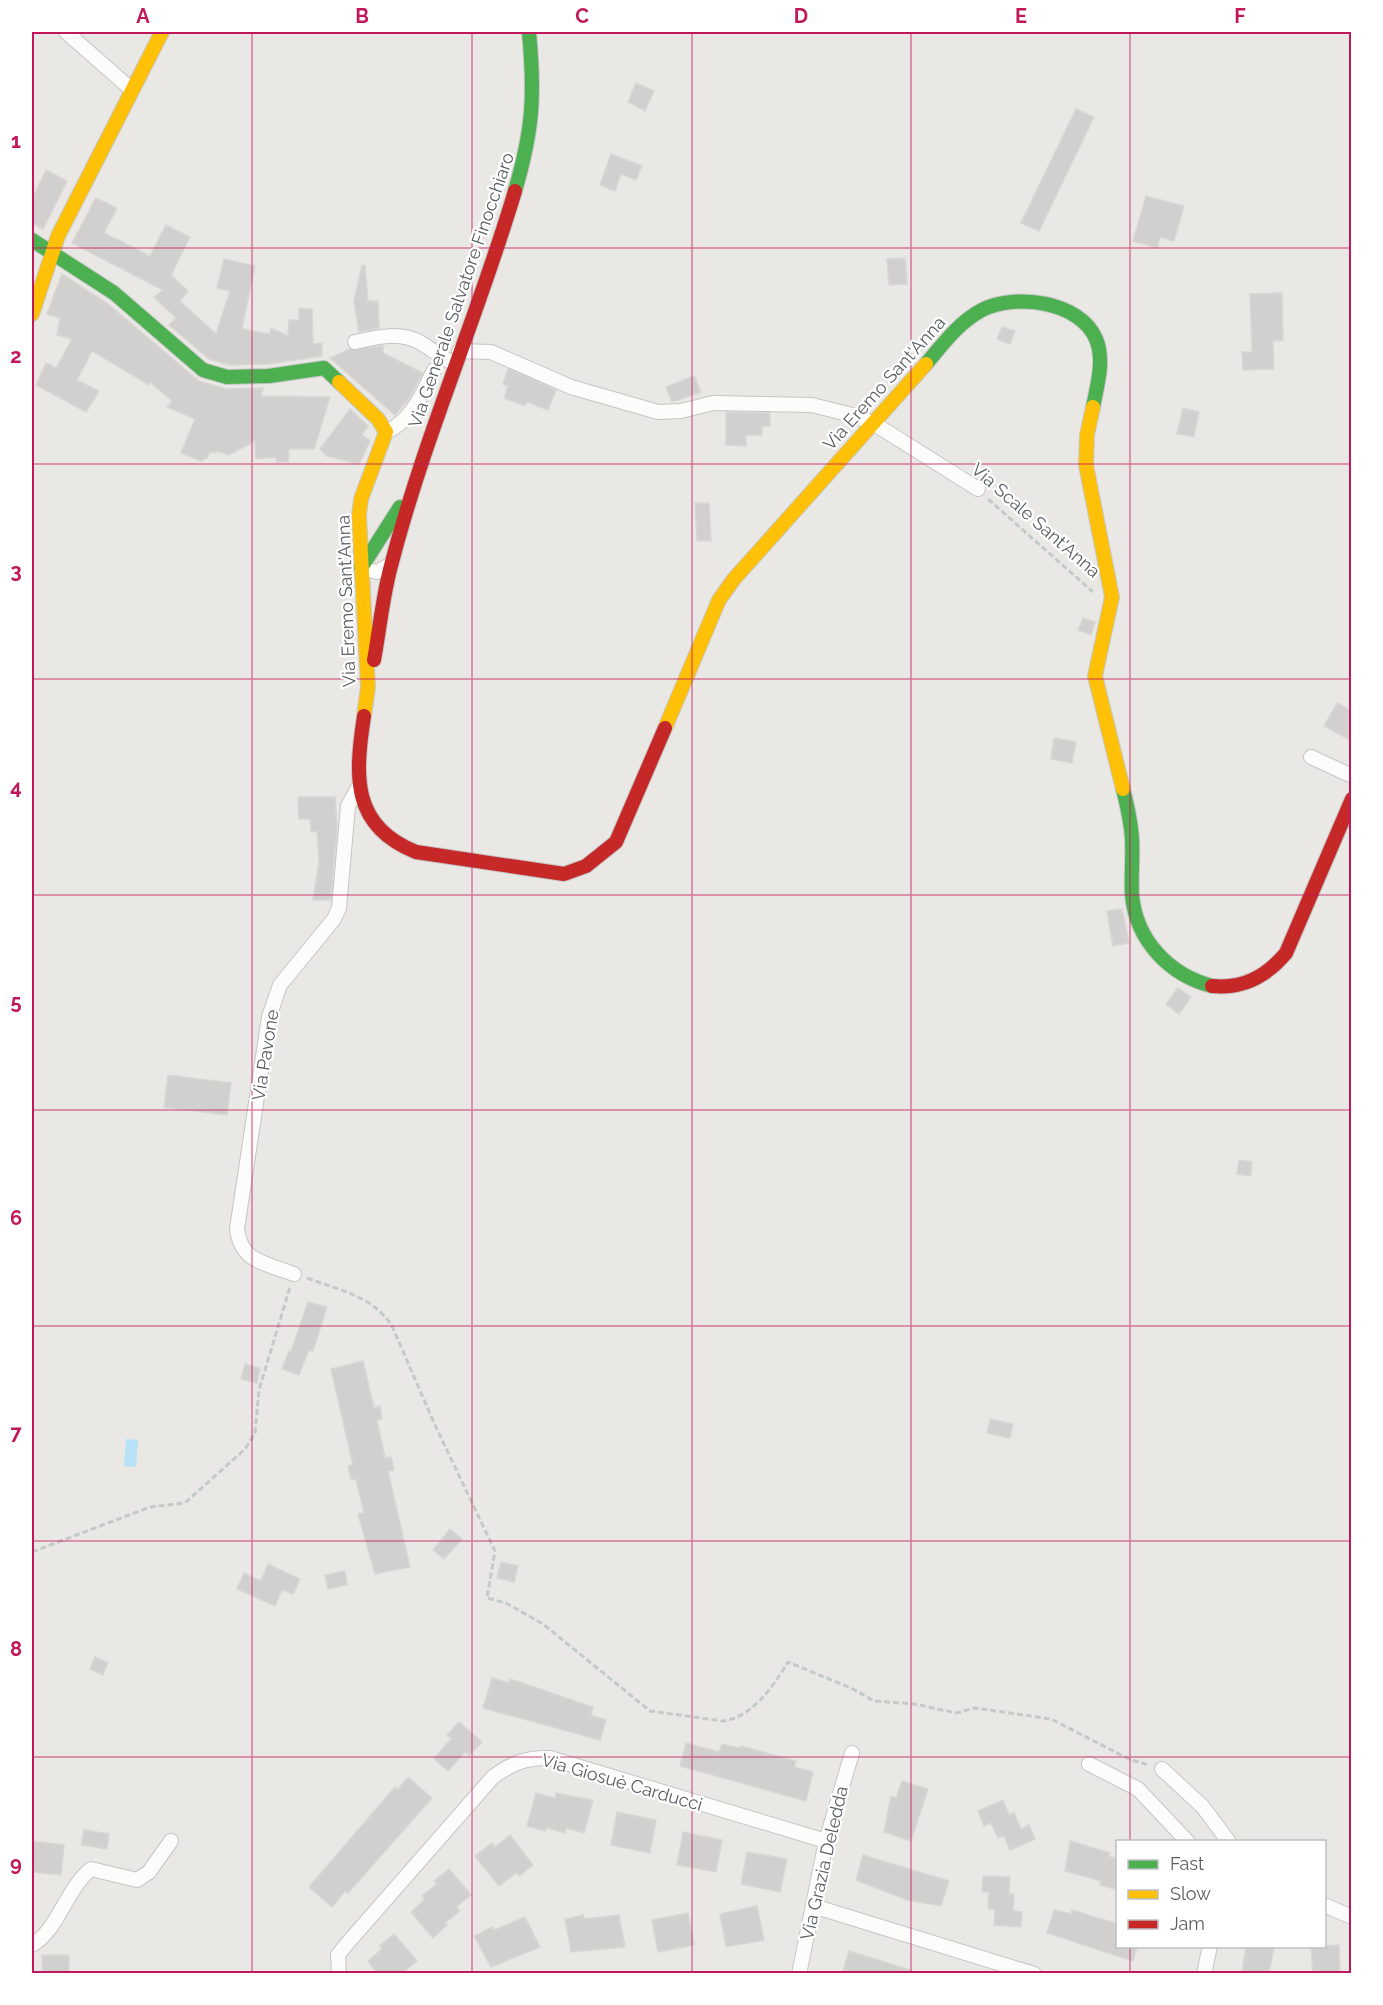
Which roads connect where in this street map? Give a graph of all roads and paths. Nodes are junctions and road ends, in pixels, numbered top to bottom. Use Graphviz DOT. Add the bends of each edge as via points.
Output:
graph roads {
  1 [pos="66,32"];
  2 [pos="162,32"];
  3 [pos="529,32"];
  4 [pos="132,90"];
  5 [pos="32,240"];
  6 [pos="52,252"];
  7 [pos="32,314"];
  8 [pos="355,342"];
  9 [pos="457,357"];
  10 [pos="434,370"];
  11 [pos="873,423"];
  12 [pos="386,432"];
  13 [pos="413,487"];
  14 [pos="978,489"];
  15 [pos="391,564"];
  16 [pos="361,568"];
  17 [pos="1109,607"];
  18 [pos="368,687"];
  19 [pos="1311,757"];
  20 [pos="1352,776"];
  21 [pos="358,788"];
  22 [pos="1352,799"];
  23 [pos="294,1274"];
  24 [pos="32,1552"];
  25 [pos="852,1753"];
  26 [pos="1089,1764"];
  27 [pos="1162,1769"];
  28 [pos="1186,1840"];
  29 [pos="1228,1840"];
  30 [pos="171,1841"];
  31 [pos="826,1841"];
  32 [pos="813,1906"];
  33 [pos="1326,1906"];
  34 [pos="1352,1917"];
  35 [pos="32,1945"];
  36 [pos="1210,1948"];
  37 [pos="799,1973"];
  38 [pos="339,1974"];
  39 [pos="792,1974"];
  40 [pos="1034,1974"];
  41 [pos="1204,1974"];
  1 -- 4 [label="street"];
  2 -- 4 [label="street"];
  3 -- 9 [label="street, Via Generale Salvatore Finocchiaro" via="534,90 529,143 500,242"];
  4 -- 6 [label="street"];
  5 -- 6 [label="street"];
  6 -- 7 [label="street"];
  6 -- 12 [label="street" via="114,293 203,370 227,377 324,368 378,419"];
  8 -- 9 [label="street" via="397,335 420,342 440,358"];
  9 -- 11 [label="street, Via Scale Sant'Anna" via="491,352 571,387 658,412 713,403 812,405"];
  9 -- 13 [label="street, Via Generale Salvatore Finocchiaro"];
  10 -- 12 [label="street" via="402,425"];
  11 -- 14 [label="street, Via Scale Sant'Anna"];
  11 -- 17 [label="street, Via Eremo Sant'Anna" via="962,323 976,313 996,304 1036,304 1067,310 1084,322 1100,353 1086,446 1089,493 1112,590"];
  11 -- 21 [label="street, Via Eremo Sant'Anna" via="719,600 616,842 604,856 564,874 416,852 396,844 382,832"];
  12 -- 16 [label="street, Via Eremo Sant'Anna" via="361,500"];
  13 -- 15 [label="street"];
  13 -- 16 [label="street"];
  14 -- 17 [label="path, Via Scale Sant'Anna"];
  15 -- 16 [label="street" via="377,572"];
  15 -- 18 [label="street"];
  16 -- 18 [label="street, Via Eremo Sant'Anna"];
  17 -- 22 [label="street, Via Eremo Sant'Anna" via="1094,674 1131,826 1135,915 1142,932 1179,975 1220,987 1241,986 1282,961"];
  18 -- 21 [label="street, Via Eremo Sant'Anna" via="359,747"];
  19 -- 20 [label="street"];
  21 -- 23 [label="street, Via Pavone" via="348,806 339,908 274,995 237,1229 239,1246 245,1254"];
  23 -- 24 [label="path" via="259,1389 255,1433 245,1449 185,1503 150,1507"];
  23 -- 27 [label="path" via="366,1299 392,1326 495,1551 487,1598 506,1603 543,1624 650,1711 723,1721 735,1719 770,1692 788,1662 874,1701 956,1713 975,1708 1051,1719 1131,1760"];
  25 -- 31 [label="street, Via Grazia Deledda"];
  26 -- 28 [label="street" via="1138,1789"];
  27 -- 29 [label="street" via="1203,1807"];
  30 -- 35 [label="street" via="149,1872 137,1880 91,1869 81,1877 47,1931"];
  31 -- 32 [label="street, Via Grazia Deledda"];
  31 -- 38 [label="street, Via Giosuè Carducci" via="550,1758 532,1757 493,1777 345,1946 338,1955"];
  32 -- 37 [label="street, Via Grazia Deledda"];
  32 -- 40 [label="street"];
  33 -- 34 [label="street"];
  36 -- 41 [label="street"];
  37 -- 39 [label="street"];
}
